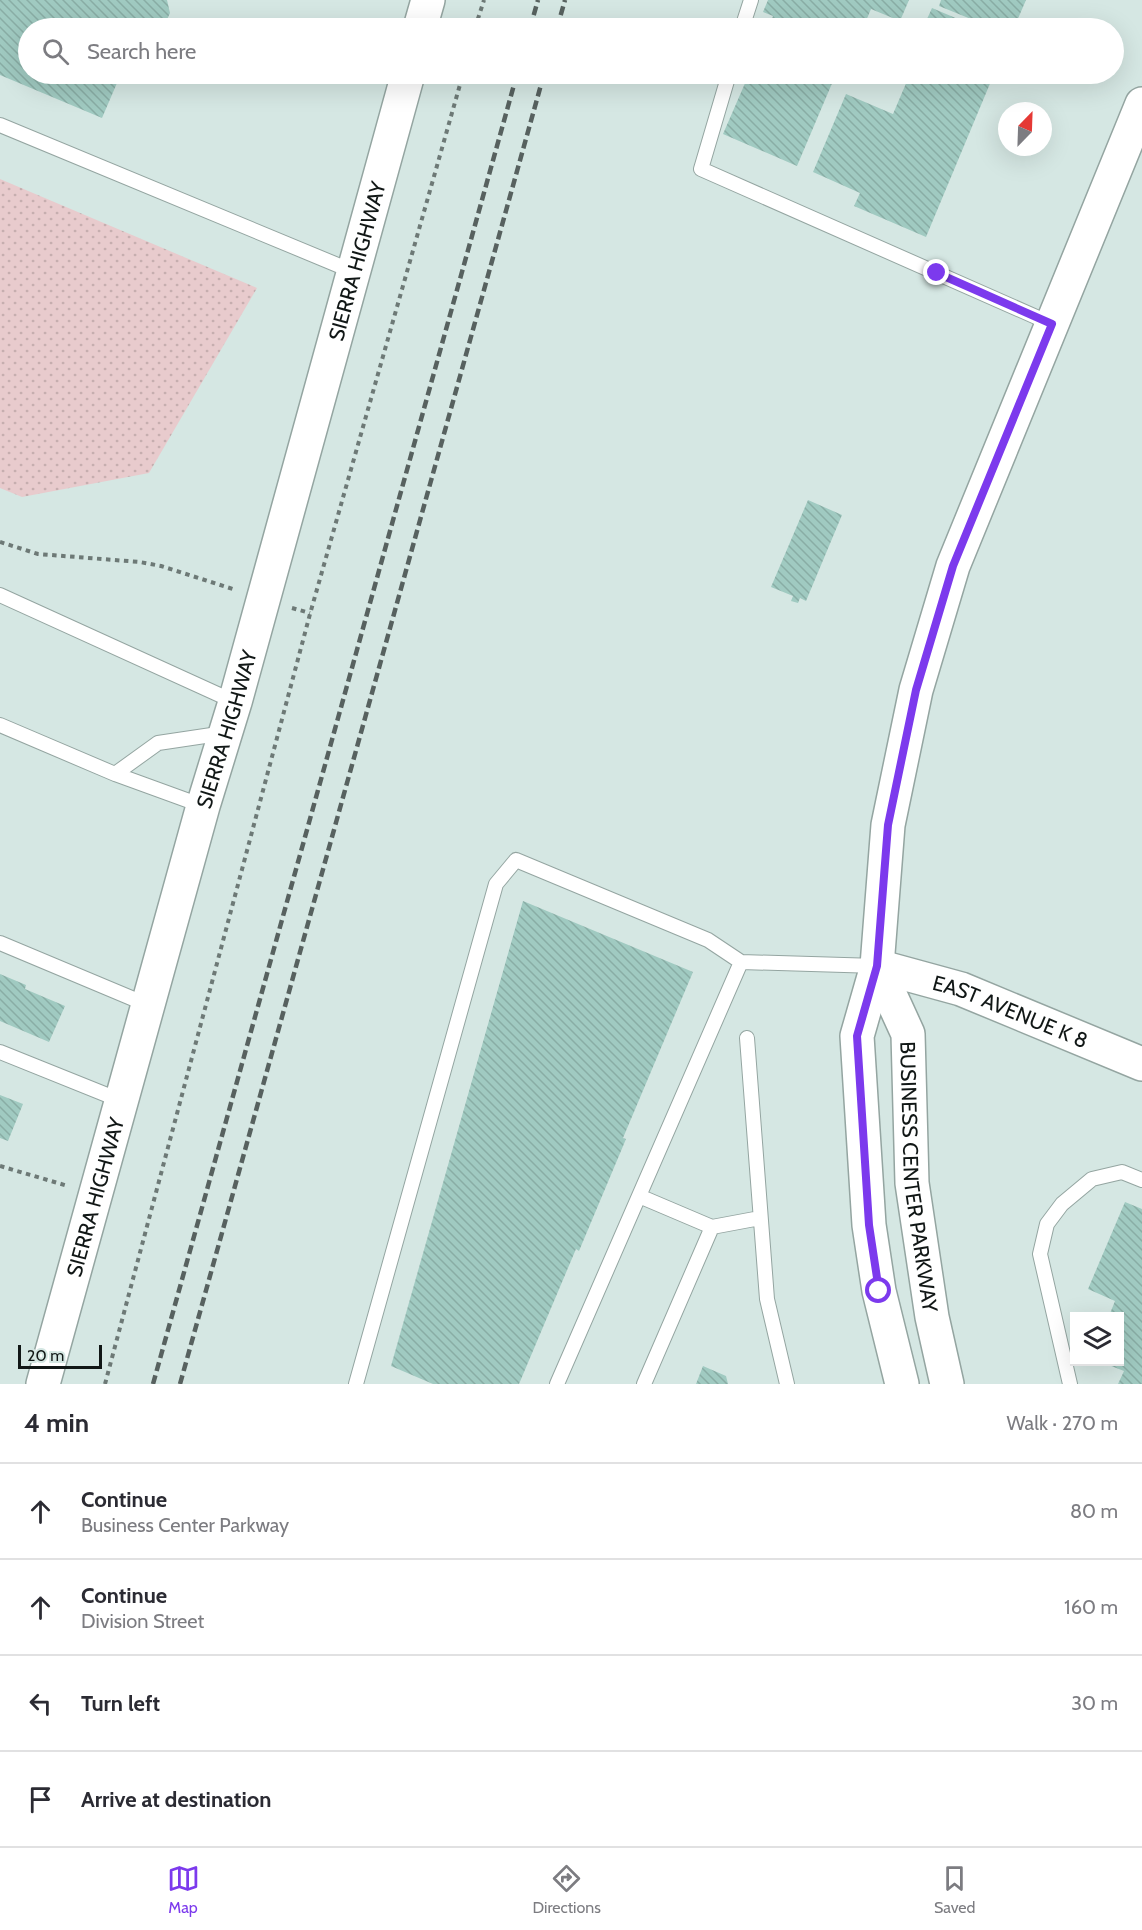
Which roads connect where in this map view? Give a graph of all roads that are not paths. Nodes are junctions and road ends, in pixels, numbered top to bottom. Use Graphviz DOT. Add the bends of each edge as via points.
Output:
graph roads {
  1 [pos="428,0"];
  2 [pos="751,0"];
  3 [pos="423,18"];
  4 [pos="745,18"];
  5 [pos="405,84"];
  6 [pos="726,84"];
  7 [pos="1142,104"];
  8 [pos="0,125"];
  9 [pos="352,271"];
  10 [pos="1052,324"];
  11 [pos="0,595"];
  12 [pos="235,702"];
  13 [pos="0,725"];
  14 [pos="225,733"];
  15 [pos="115,774"];
  16 [pos="203,806"];
  17 [pos="0,943"];
  18 [pos="741,962"];
  19 [pos="877,966"];
  20 [pos="148,1005"];
  21 [pos="747,1038"];
  22 [pos="0,1052"];
  23 [pos="1142,1064"];
  24 [pos="122,1101"];
  25 [pos="1142,1180"];
  26 [pos="639,1196"];
  27 [pos="760,1218"];
  28 [pos="712,1227"];
  29 [pos="43,1384"];
  30 [pos="356,1384"];
  31 [pos="557,1384"];
  32 [pos="644,1384"];
  33 [pos="787,1384"];
  34 [pos="902,1384"];
  35 [pos="947,1384"];
  36 [pos="1070,1384"];
  1 -- 3 [label="main road"];
  2 -- 4 [label="lane"];
  5 -- 9 [label="main road, SIERRA HIGHWAY"];
  6 -- 10 [label="lane" via="701,169"];
  7 -- 10 [label="main road"];
  8 -- 9 [label="lane"];
  9 -- 12 [label="main road, SIERRA HIGHWAY"];
  10 -- 19 [label="main road" via="953,566 916,690 888,825"];
  11 -- 12 [label="lane"];
  12 -- 14 [label="main road, SIERRA HIGHWAY"];
  13 -- 15 [label="lane"];
  14 -- 15 [label="lane" via="158,743"];
  14 -- 16 [label="main road, SIERRA HIGHWAY"];
  15 -- 16 [label="lane"];
  16 -- 20 [label="main road, SIERRA HIGHWAY"];
  17 -- 20 [label="lane"];
  18 -- 19 [label="lane"];
  18 -- 26 [label="lane"];
  18 -- 30 [label="lane" via="708,940 516,860 496,884"];
  19 -- 23 [label="main road, EAST AVENUE K 8" via="961,989"];
  19 -- 34 [label="main road" via="857,1036 860,1103 869,1225 879,1291"];
  19 -- 35 [label="main road, BUSINESS CENTER PARKWAY" via="908,1034 912,1183 932,1317"];
  20 -- 24 [label="main road, SIERRA HIGHWAY"];
  21 -- 27 [label="lane"];
  22 -- 24 [label="lane"];
  24 -- 29 [label="main road, SIERRA HIGHWAY"];
  25 -- 36 [label="lane" via="1122,1172 1092,1179 1062,1204 1047,1224 1040,1254"];
  26 -- 28 [label="lane"];
  26 -- 31 [label="lane"];
  27 -- 28 [label="lane"];
  27 -- 33 [label="lane" via="767,1299"];
  28 -- 32 [label="lane"];
}
